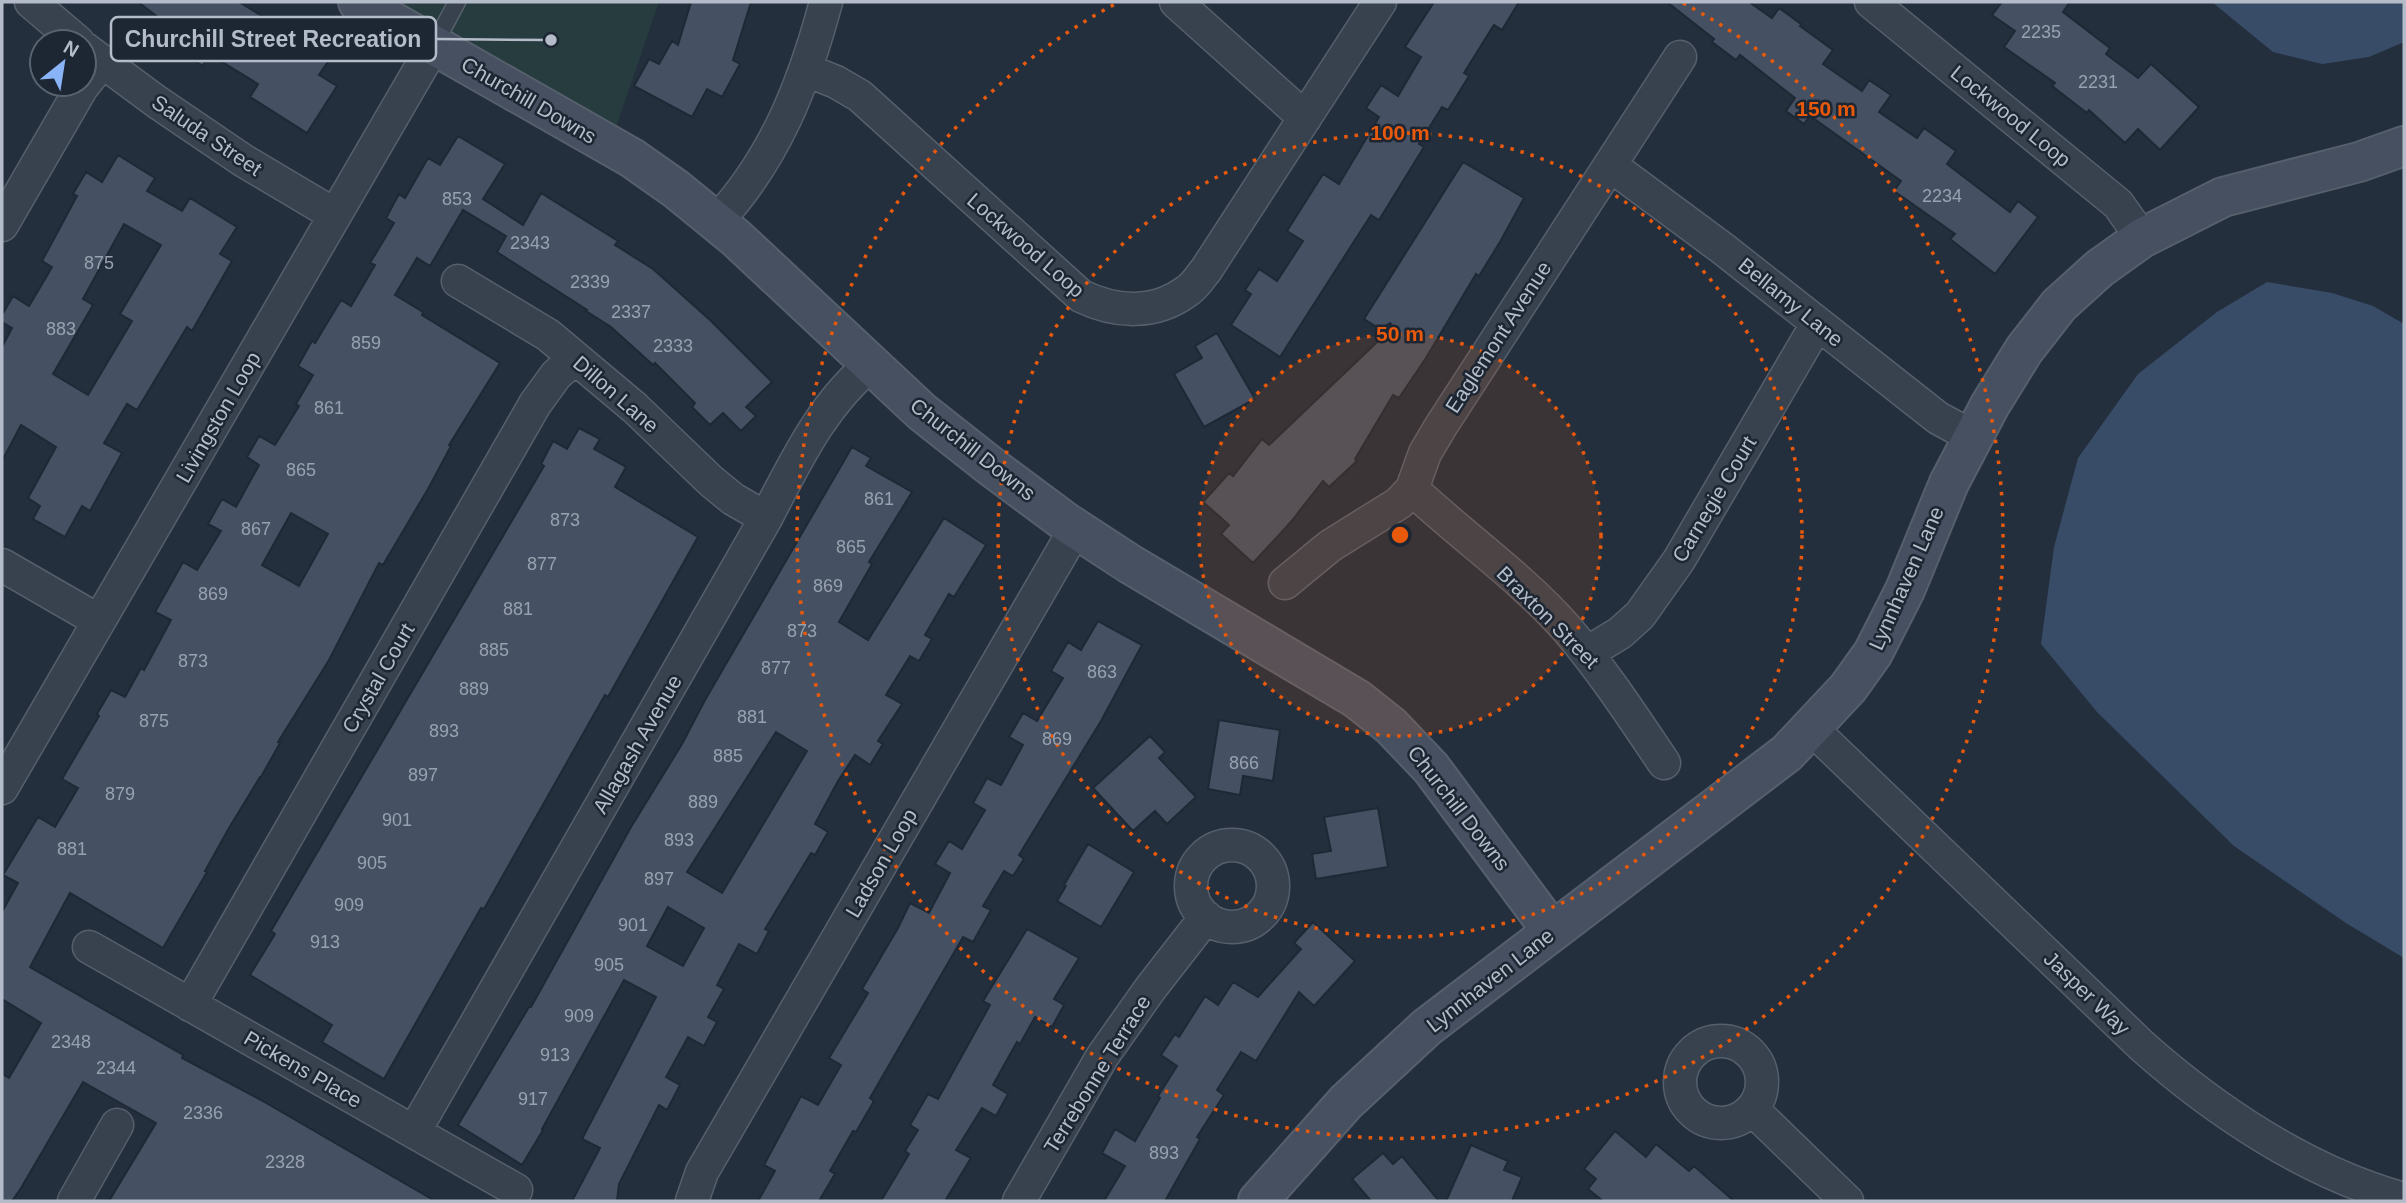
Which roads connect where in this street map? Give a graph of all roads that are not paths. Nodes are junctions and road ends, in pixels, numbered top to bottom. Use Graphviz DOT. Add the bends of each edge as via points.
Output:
graph roads {
  1 [pos="31,2"];
  2 [pos="358,2"];
  3 [pos="457,2"];
  4 [pos="826,2"];
  5 [pos="1176,2"];
  6 [pos="1380,2"];
  7 [pos="1871,2"];
  8 [pos="62,28"];
  9 [pos="434,45"];
  10 [pos="1680,57"];
  11 [pos="98,58"];
  12 [pos="806,70"];
  13 [pos="76,98"];
  14 [pos="1305,118"];
  15 [pos="2404,146"];
  16 [pos="1610,165"];
  17 [pos="335,215"];
  18 [pos="716,222"];
  19 [pos="2,225"];
  20 [pos="2142,238"];
  21 [pos="458,281"];
  22 [pos="1817,324"];
  23 [pos="575,358"];
  24 [pos="871,364"];
  25 [pos="1973,437"];
  26 [pos="1412,489"];
  27 [pos="766,518"];
  28 [pos="1076,528"];
  29 [pos="2,565"];
  30 [pos="1285,583"];
  31 [pos="99,621"];
  32 [pos="1587,653"];
  33 [pos="1811,728"];
  34 [pos="1664,763"];
  35 [pos="2,788"];
  36 [pos="1206,917"];
  37 [pos="1552,931"];
  38 [pos="89,947"];
  39 [pos="190,1005"];
  40 [pos="1752,1109"];
  41 [pos="117,1125"];
  42 [pos="414,1132"];
  43 [pos="516,1190"];
  44 [pos="2404,1199"];
  45 [pos="74,1201"];
  46 [pos="692,1201"];
  47 [pos="1020,1201"];
  48 [pos="1258,1201"];
  49 [pos="1847,1201"];
  1 -- 8 [label="street"];
  2 -- 9 [label="street, Churchill Downs"];
  3 -- 9 [label="lane"];
  4 -- 12 [label="street"];
  5 -- 14 [label="street"];
  6 -- 14 [label="street, Lockwood Loop"];
  7 -- 20 [label="street, Lockwood Loop" via="2118,204"];
  9 -- 17 [label="street, Livingston Loop"];
  9 -- 18 [label="street, Churchill Downs" via="632,158"];
  10 -- 16 [label="street, Eaglemont Avenue"];
  11 -- 17 [label="street, Saluda Street" via="244,161"];
  12 -- 14 [label="street, Lockwood Loop" via="860,96 1081,296 1123,310 1149,308 1189,290"];
  12 -- 18 [label="street" via="770,149 737,200"];
  13 -- 19 [label="street"];
  15 -- 20 [label="street, Lynnhaven Lane" via="2223,197"];
  16 -- 22 [label="street, Bellamy Lane"];
  16 -- 26 [label="street, Eaglemont Avenue" via="1424,453"];
  17 -- 31 [label="street, Livingston Loop"];
  18 -- 24 [label="street, Churchill Downs"];
  20 -- 25 [label="street, Lynnhaven Lane" via="2059,305 2024,350"];
  21 -- 23 [label="street, Dillon Lane" via="548,335"];
  22 -- 25 [label="street, Bellamy Lane" via="1938,418"];
  22 -- 32 [label="street, Carnegie Court" via="1679,560 1640,615"];
  23 -- 27 [label="street, Dillon Lane" via="718,487"];
  23 -- 39 [label="street, Crystal Court" via="535,404"];
  24 -- 27 [label="street, Allagash Avenue" via="829,407"];
  24 -- 28 [label="street, Churchill Downs" via="922,412"];
  25 -- 33 [label="street, Lynnhaven Lane" via="1892,620 1847,688"];
  26 -- 30 [label="street" via="1399,503 1330,547"];
  26 -- 32 [label="street, Braxton Street" via="1526,589"];
  27 -- 42 [label="street, Allagash Avenue"];
  28 -- 37 [label="street, Churchill Downs" via="1346,692 1391,726 1431,768"];
  28 -- 46 [label="street, Ladson Loop" via="702,1172"];
  29 -- 31 [label="street"];
  31 -- 35 [label="street, Livingston Loop"];
  32 -- 34 [label="street, Braxton Street"];
  33 -- 37 [label="street, Lynnhaven Lane" via="1787,753"];
  33 -- 44 [label="street, Jasper Way" via="2184,1083 2285,1148"];
  36 -- 47 [label="street, Terrebonne Terrace" via="1102,1057"];
  37 -- 48 [label="street, Lynnhaven Lane" via="1396,1054 1346,1102"];
  38 -- 39 [label="street, Pickens Place"];
  39 -- 42 [label="street, Pickens Place"];
  40 -- 49 [label="street"];
  41 -- 45 [label="street"];
  42 -- 43 [label="street, Pickens Place"];
}
